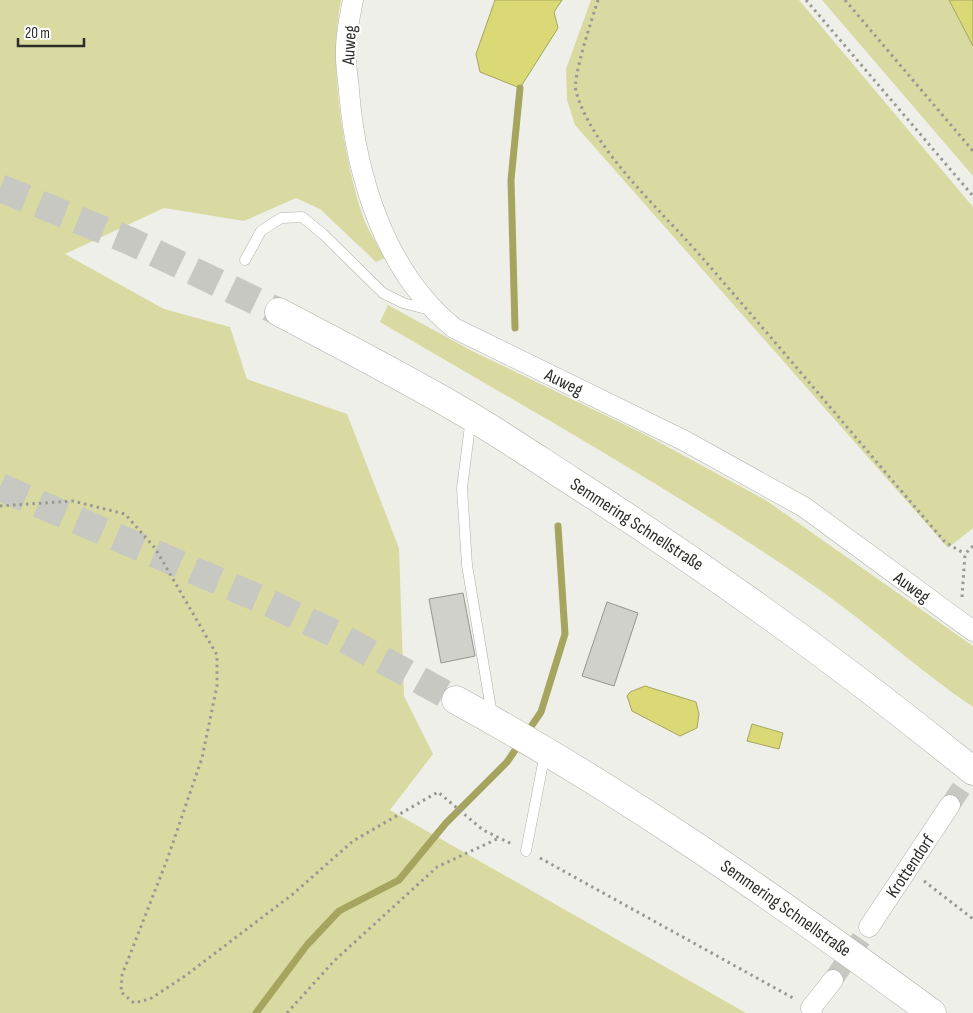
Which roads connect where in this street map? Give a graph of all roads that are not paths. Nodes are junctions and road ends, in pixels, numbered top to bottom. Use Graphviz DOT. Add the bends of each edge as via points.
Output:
graph roads {
  1 [pos="355,3"];
  2 [pos="246,260"];
  3 [pos="431,310"];
  4 [pos="278,312"];
  5 [pos="471,417"];
  6 [pos="967,627"];
  7 [pos="456,700"];
  8 [pos="493,720"];
  9 [pos="546,752"];
  10 [pos="973,771"];
  11 [pos="950,805"];
  12 [pos="526,850"];
  13 [pos="869,927"];
  14 [pos="832,980"];
  15 [pos="811,1010"];
  16 [pos="932,1013"];
  1 -- 3 [label="street, Auweg" via="346,49 351,117 359,164 379,223 398,261"];
  2 -- 3 [label="lane" via="261,231 281,218 302,217 383,293 403,303"];
  3 -- 6 [label="street, Auweg" via="454,328 685,441 804,507"];
  4 -- 5 [label="highway, Semmering Schnellstraße"];
  5 -- 8 [label="lane" via="462,488 466,556"];
  5 -- 10 [label="highway, Semmering Schnellstraße" via="676,548 803,638"];
  7 -- 8 [label="highway, Semmering Schnellstraße"];
  8 -- 9 [label="highway, Semmering Schnellstraße"];
  9 -- 12 [label="lane"];
  9 -- 16 [label="highway, Semmering Schnellstraße" via="679,834"];
  11 -- 13 [label="street, Krottendorf"];
  14 -- 15 [label="street"];
}
